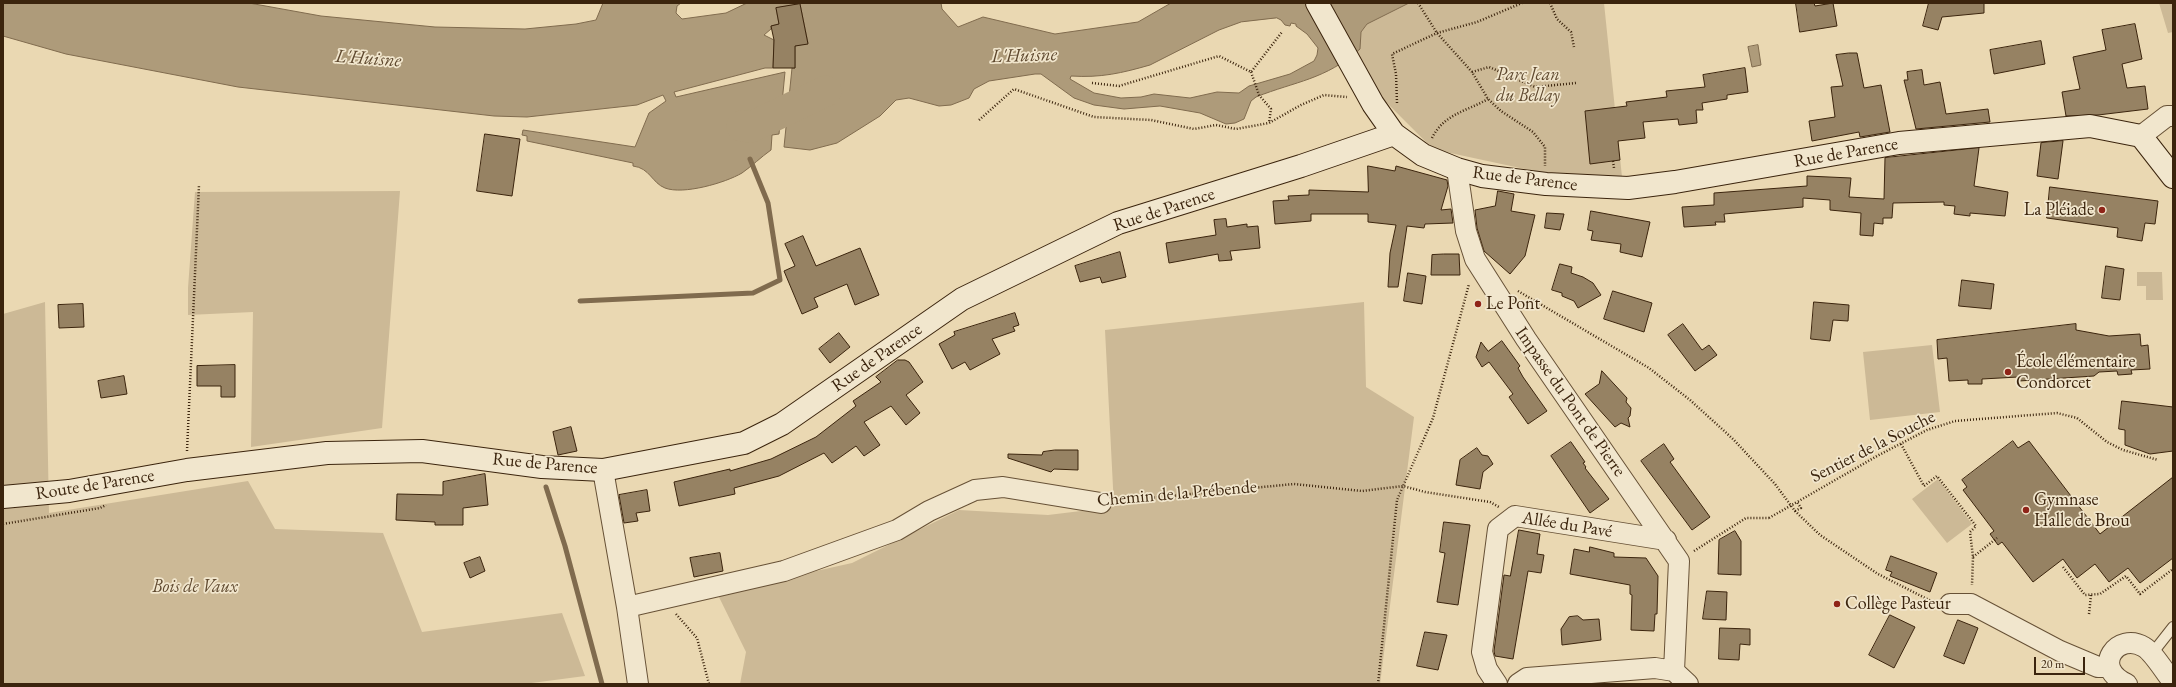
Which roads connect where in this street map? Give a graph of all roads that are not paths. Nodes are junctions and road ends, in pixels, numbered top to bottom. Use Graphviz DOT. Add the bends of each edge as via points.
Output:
graph roads {
  1 [pos="1317,3"];
  2 [pos="1376,114"];
  3 [pos="2173,116"];
  4 [pos="2142,136"];
  5 [pos="1457,169"];
  6 [pos="2173,177"];
  7 [pos="186,470"];
  8 [pos="603,470"];
  9 [pos="3,497"];
  10 [pos="1101,503"];
  11 [pos="1666,540"];
  12 [pos="1950,604"];
  13 [pos="627,607"];
  14 [pos="2173,627"];
  15 [pos="2151,655"];
  16 [pos="2108,667"];
  17 [pos="1681,678"];
  18 [pos="2173,682"];
  19 [pos="638,684"];
  20 [pos="1497,684"];
  21 [pos="1518,684"];
  22 [pos="2127,684"];
  1 -- 2 [label="street"];
  2 -- 5 [label="street, Rue de Parence" via="1423,155"];
  2 -- 8 [label="street, Rue de Parence" via="1302,166 1118,223 962,299 782,424 744,443"];
  3 -- 4 [label="street" via="2167,116"];
  4 -- 5 [label="street, Rue de Parence" via="2090,126 1899,143 1628,188 1546,184 1482,176"];
  4 -- 6 [label="street"];
  5 -- 11 [label="street, Impasse du Pont de Pierre" via="1466,231 1475,259 1526,339"];
  7 -- 8 [label="street, Rue de Parence" via="327,453 422,451 542,467"];
  7 -- 9 [label="street, Route de Parence" via="69,491"];
  8 -- 13 [label="street"];
  10 -- 13 [label="street, Chemin de la Prébende" via="1003,487 975,490 929,511 897,530 784,571"];
  11 -- 17 [label="street" via="1679,561"];
  11 -- 20 [label="street, Allée du Pavé" via="1515,516 1498,529 1482,643 1483,660"];
  12 -- 16 [label="street" via="1971,604 2060,651 2098,667"];
  13 -- 19 [label="street"];
  14 -- 15 [label="lane"];
  15 -- 16 [label="street" via="2144,647 2129,643 2114,649 2109,656"];
  15 -- 18 [label="street"];
  16 -- 22 [label="street" via="2114,677"];
  17 -- 21 [label="street" via="1655,668 1527,678"];
}
